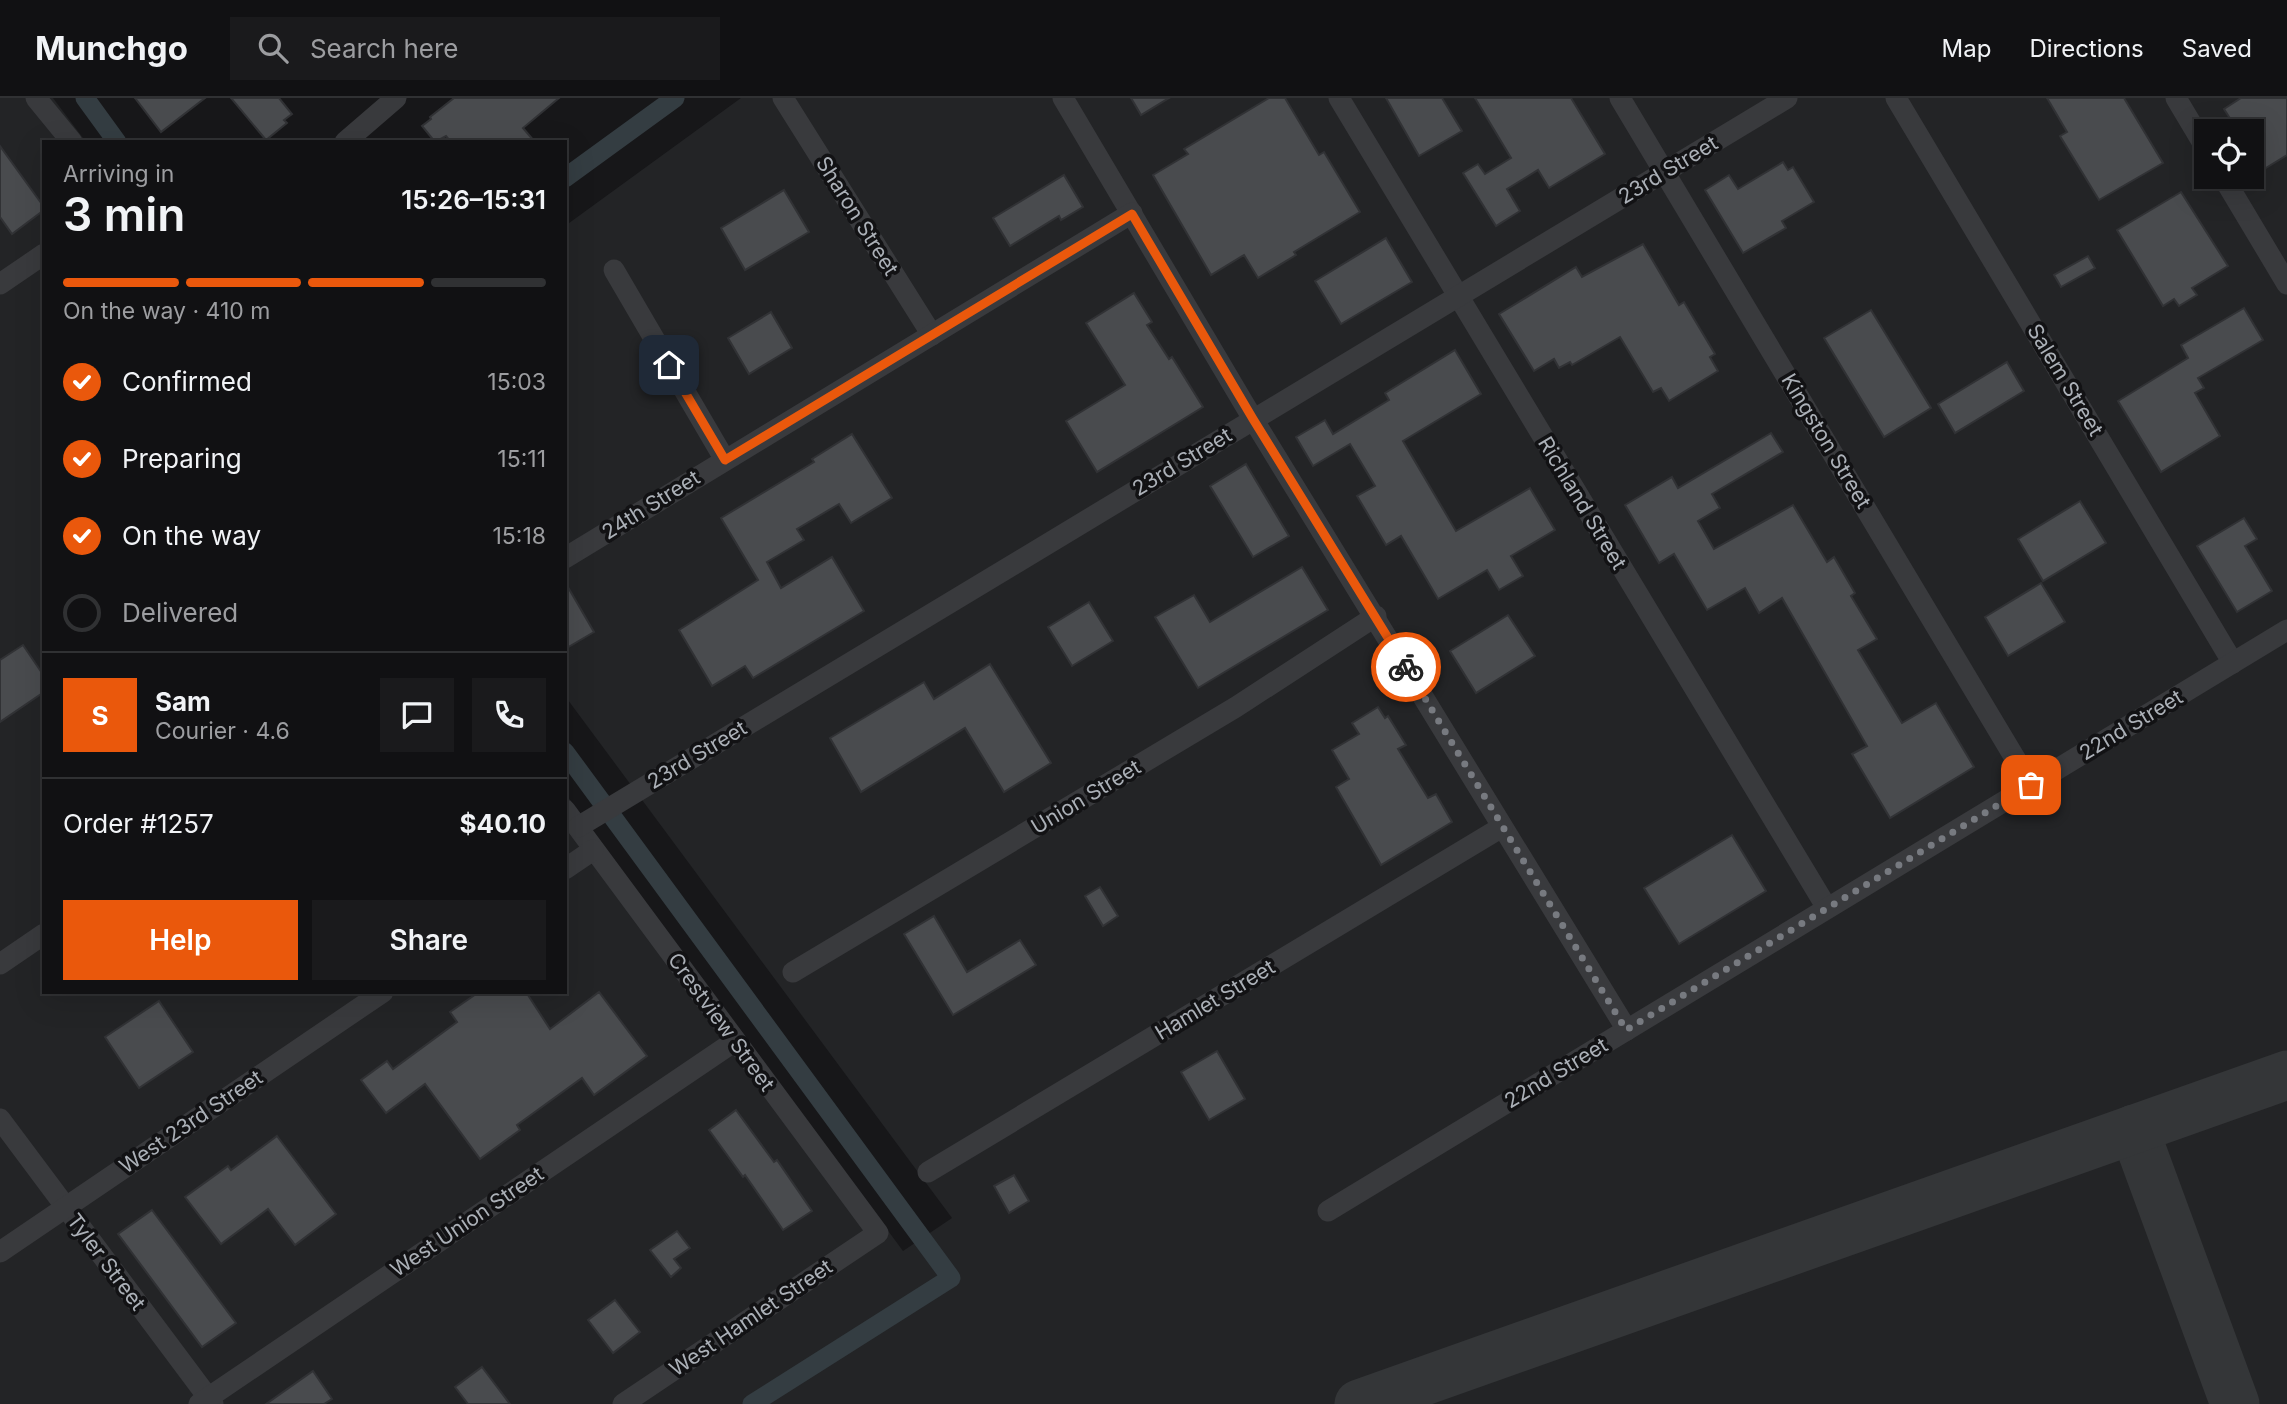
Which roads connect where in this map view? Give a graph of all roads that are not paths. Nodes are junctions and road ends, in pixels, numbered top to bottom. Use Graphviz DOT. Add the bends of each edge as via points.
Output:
graph roads {
  1 [pos="36,98"];
  2 [pos="396,98"];
  3 [pos="782,98"];
  4 [pos="1063,98"];
  5 [pos="1339,98"];
  6 [pos="1620,98"];
  7 [pos="1787,98"];
  8 [pos="1896,98"];
  9 [pos="2176,98"];
  10 [pos="2194,128"];
  11 [pos="70,140"];
  12 [pos="347,140"];
  13 [pos="1664,172"];
  14 [pos="2230,189"];
  15 [pos="1132,214"];
  16 [pos="42,255"];
  17 [pos="614,270"];
  18 [pos="0,284"];
  19 [pos="2287,284"];
  20 [pos="1457,296"];
  21 [pos="932,335"];
  22 [pos="1253,419"];
  23 [pos="725,460"];
  24 [pos="567,557"];
  25 [pos="1376,616"];
  26 [pos="2287,630"];
  27 [pos="2234,663"];
  28 [pos="2031,785"];
  29 [pos="579,819"];
  30 [pos="1502,827"];
  31 [pos="593,849"];
  32 [pos="567,868"];
  33 [pos="1827,908"];
  34 [pos="42,935"];
  35 [pos="0,964"];
  36 [pos="793,972"];
  37 [pos="380,994"];
  38 [pos="1626,1030"];
  39 [pos="735,1041"];
  40 [pos="0,1119"];
  41 [pos="928,1172"];
  42 [pos="65,1208"];
  43 [pos="1328,1211"];
  44 [pos="878,1233"];
  45 [pos="0,1252"];
  46 [pos="207,1402"];
  47 [pos="624,1404"];
  1 -- 11 [label="street"];
  2 -- 12 [label="street"];
  3 -- 21 [label="street, Sharon Street"];
  4 -- 15 [label="street"];
  5 -- 20 [label="street, Richland Street"];
  6 -- 13 [label="street, Kingston Street"];
  7 -- 13 [label="street, 23rd Street"];
  8 -- 27 [label="street, Salem Street"];
  9 -- 10 [label="street"];
  13 -- 20 [label="street, 23rd Street"];
  13 -- 28 [label="street, Kingston Street"];
  14 -- 19 [label="street"];
  15 -- 21 [label="street, 24th Street"];
  15 -- 22 [label="street"];
  16 -- 18 [label="street"];
  17 -- 23 [label="street"];
  20 -- 22 [label="street, 23rd Street"];
  20 -- 33 [label="street, Richland Street"];
  21 -- 23 [label="street, 24th Street"];
  22 -- 25 [label="street"];
  22 -- 29 [label="street, 23rd Street" via="630,795"];
  23 -- 24 [label="street, 24th Street"];
  25 -- 30 [label="street"];
  25 -- 36 [label="street, Union Street" via="1236,707"];
  26 -- 27 [label="street, 22nd Street"];
  27 -- 28 [label="street, 22nd Street"];
  28 -- 33 [label="street, 22nd Street"];
  29 -- 31 [label="street, Crestview Street"];
  30 -- 38 [label="street"];
  30 -- 41 [label="street, Hamlet Street"];
  31 -- 32 [label="street"];
  31 -- 39 [label="street, Crestview Street"];
  33 -- 38 [label="street, 22nd Street"];
  34 -- 35 [label="street"];
  37 -- 42 [label="street, West 23rd Street"];
  38 -- 43 [label="street, 22nd Street"];
  39 -- 44 [label="street, Crestview Street"];
  39 -- 46 [label="street, West Union Street"];
  40 -- 42 [label="street, Tyler Street"];
  42 -- 45 [label="street, West 23rd Street"];
  42 -- 46 [label="street, Tyler Street"];
  44 -- 47 [label="street, West Hamlet Street"];
}
